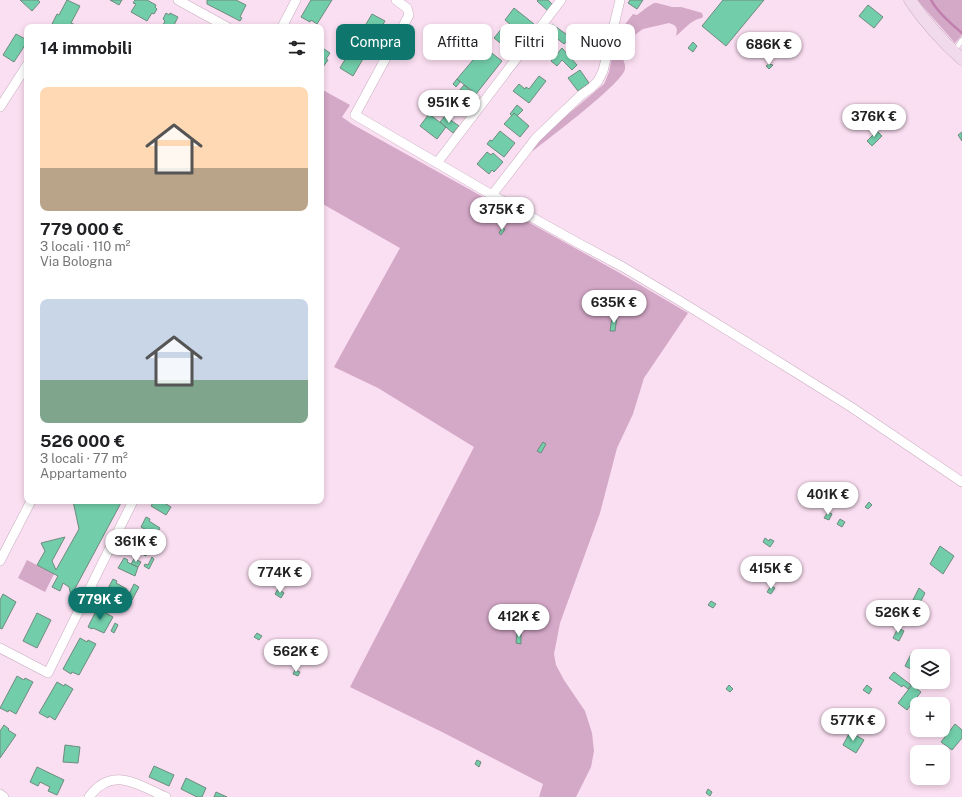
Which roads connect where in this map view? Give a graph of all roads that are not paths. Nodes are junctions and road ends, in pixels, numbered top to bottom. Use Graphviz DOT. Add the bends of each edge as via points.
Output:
graph roads {
  1 [pos="178,0"];
  2 [pos="296,0"];
  3 [pos="396,0"];
  4 [pos="561,0"];
  5 [pos="620,0"];
  6 [pos="910,0"];
  7 [pos="222,24"];
  8 [pos="284,24"];
  9 [pos="959,49"];
  10 [pos="24,70"];
  11 [pos="0,107"];
  12 [pos="437,163"];
  13 [pos="492,195"];
  14 [pos="962,482"];
  15 [pos="29,504"];
  16 [pos="132,504"];
  17 [pos="0,559"];
  18 [pos="0,648"];
  19 [pos="0,794"];
  20 [pos="4,797"];
  21 [pos="89,797"];
  22 [pos="166,797"];
  1 -- 7 [label="street"];
  2 -- 8 [label="street"];
  3 -- 12 [label="street" via="407,8 409,15 355,115"];
  4 -- 12 [label="street"];
  5 -- 13 [label="street" via="603,71 598,81 536,138"];
  6 -- 9 [label="street" via="943,40"];
  10 -- 11 [label="street"];
  12 -- 13 [label="street"];
  13 -- 14 [label="street" via="693,309 851,407"];
  15 -- 17 [label="street"];
  16 -- 18 [label="street" via="48,673"];
  19 -- 20 [label="street"];
  21 -- 22 [label="street" via="103,784 119,779"];
}
